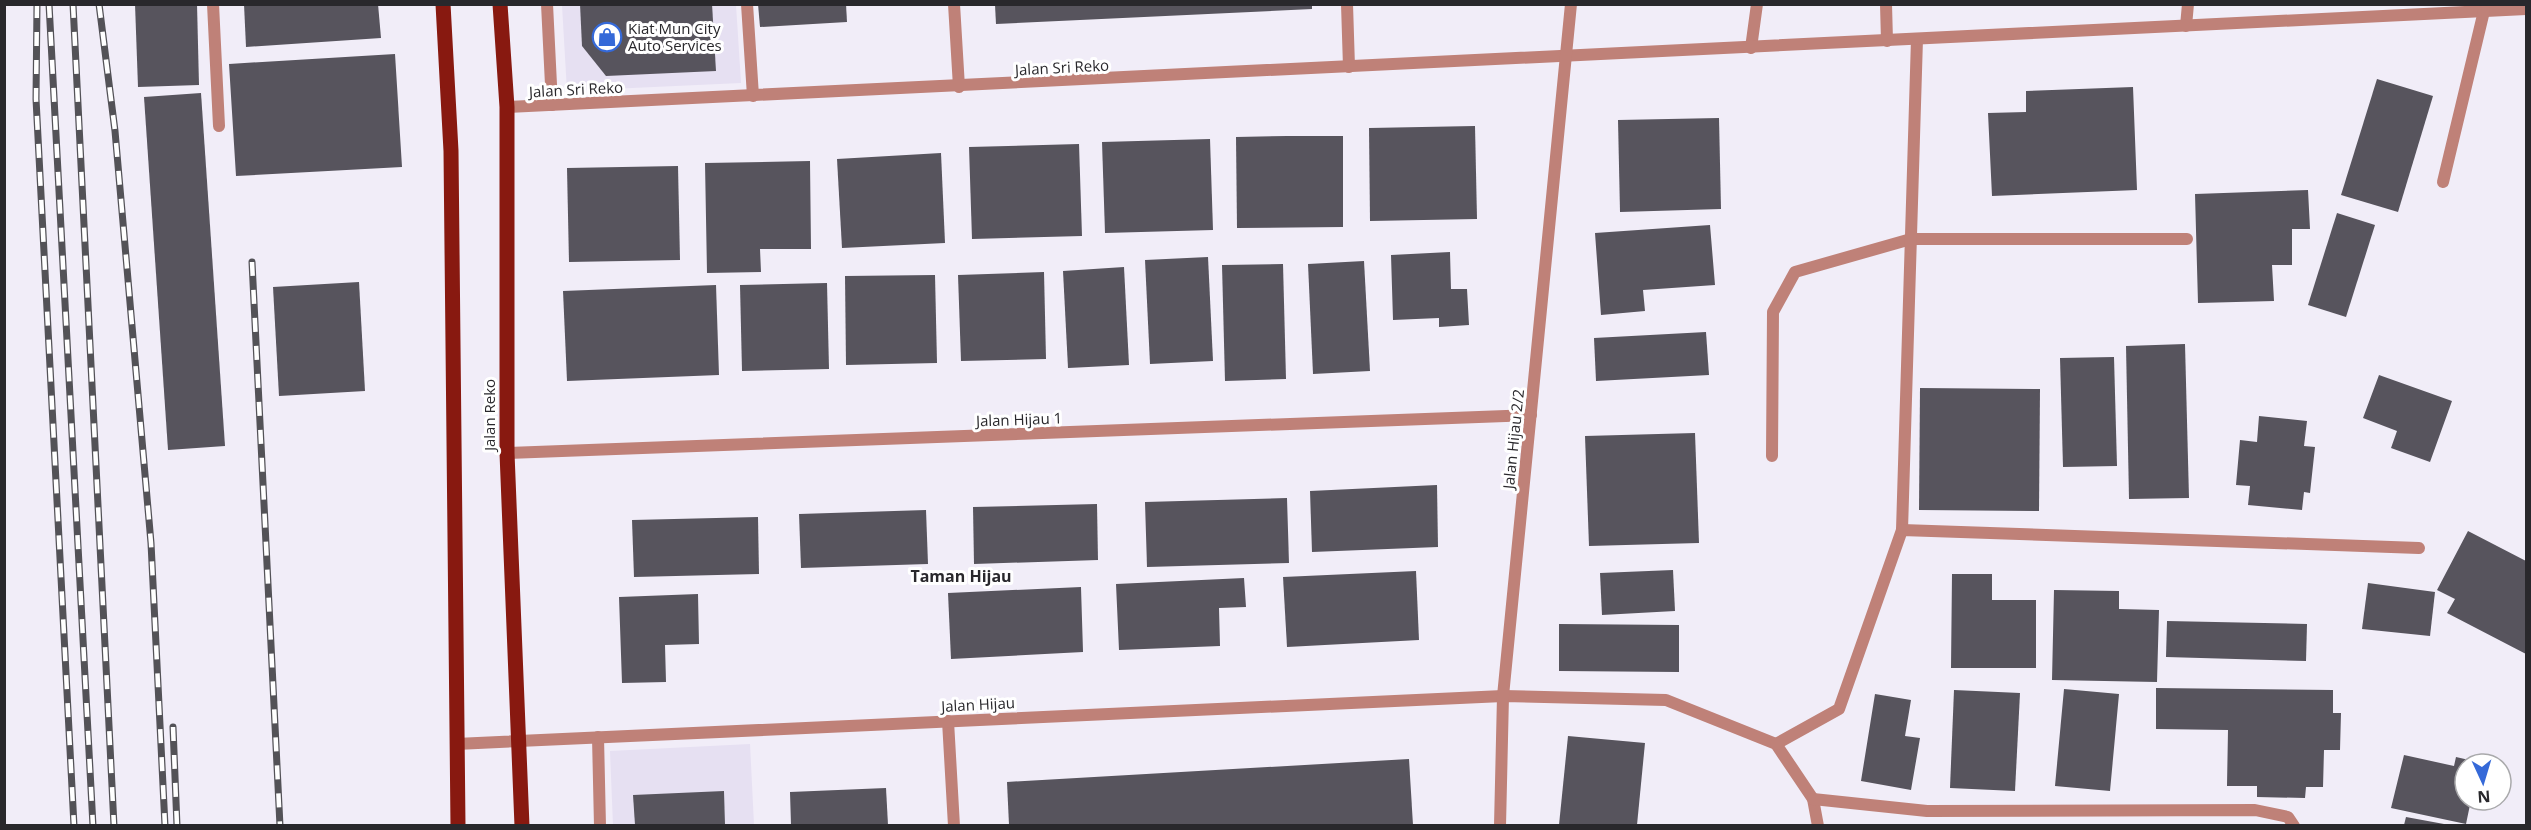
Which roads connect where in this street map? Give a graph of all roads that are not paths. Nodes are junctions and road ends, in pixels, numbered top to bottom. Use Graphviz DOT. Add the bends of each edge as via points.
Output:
graph roads {
  1 [pos="213,4"];
  2 [pos="443,4"];
  3 [pos="500,4"];
  4 [pos="547,4"];
  5 [pos="747,4"];
  6 [pos="954,4"];
  7 [pos="1347,4"];
  8 [pos="1571,4"];
  9 [pos="1757,4"];
  10 [pos="1886,4"];
  11 [pos="2188,4"];
  12 [pos="2526,9"];
  13 [pos="2484,11"];
  14 [pos="2186,26"];
  15 [pos="1917,39"];
  16 [pos="1887,40"];
  17 [pos="1751,48"];
  18 [pos="1566,56"];
  19 [pos="1349,67"];
  20 [pos="958,87"];
  21 [pos="753,96"];
  22 [pos="552,105"];
  23 [pos="507,107"];
  24 [pos="219,126"];
  25 [pos="2443,182"];
  26 [pos="1911,239"];
  27 [pos="2187,239"];
  28 [pos="1531,415"];
  29 [pos="507,453"];
  30 [pos="1772,456"];
  31 [pos="1902,530"];
  32 [pos="2419,548"];
  33 [pos="1503,696"];
  34 [pos="948,721"];
  35 [pos="598,737"];
  36 [pos="517,741"];
  37 [pos="456,744"];
  38 [pos="1776,744"];
  39 [pos="1814,800"];
  40 [pos="458,825"];
  41 [pos="522,825"];
  42 [pos="600,825"];
  43 [pos="954,825"];
  44 [pos="1500,825"];
  45 [pos="1818,825"];
  46 [pos="2294,825"];
  1 -- 24 [label="street"];
  2 -- 37 [label="main road" via="451,151"];
  3 -- 23 [label="main road, Jalan Reko"];
  4 -- 22 [label="street"];
  5 -- 21 [label="street"];
  6 -- 20 [label="street"];
  7 -- 19 [label="street"];
  8 -- 18 [label="street"];
  9 -- 17 [label="street"];
  10 -- 16 [label="street"];
  11 -- 14 [label="street"];
  12 -- 13 [label="street, Jalan Sri Reko"];
  13 -- 14 [label="street, Jalan Sri Reko"];
  13 -- 25 [label="street"];
  14 -- 15 [label="street, Jalan Sri Reko"];
  15 -- 16 [label="street, Jalan Sri Reko"];
  15 -- 26 [label="street"];
  16 -- 17 [label="street, Jalan Sri Reko"];
  17 -- 18 [label="street, Jalan Sri Reko"];
  18 -- 19 [label="street, Jalan Sri Reko"];
  18 -- 28 [label="street, Jalan Hijau 2/2"];
  19 -- 20 [label="street, Jalan Sri Reko"];
  20 -- 21 [label="street, Jalan Sri Reko"];
  21 -- 22 [label="street, Jalan Sri Reko"];
  22 -- 23 [label="street, Jalan Sri Reko"];
  23 -- 29 [label="main road, Jalan Reko"];
  26 -- 27 [label="street"];
  26 -- 30 [label="street" via="1795,272 1773,312"];
  26 -- 31 [label="street"];
  28 -- 29 [label="street, Jalan Hijau 1"];
  28 -- 33 [label="street, Jalan Hijau 2/2"];
  29 -- 36 [label="main road, Jalan Reko"];
  31 -- 32 [label="street"];
  31 -- 38 [label="street" via="1839,709"];
  33 -- 34 [label="street, Jalan Hijau"];
  33 -- 38 [label="street, Jalan Hijau" via="1666,700"];
  33 -- 44 [label="street, Jalan Hijau 2/2"];
  34 -- 35 [label="street, Jalan Hijau"];
  34 -- 43 [label="street"];
  35 -- 36 [label="street, Jalan Hijau"];
  35 -- 42 [label="street"];
  36 -- 37 [label="street, Jalan Hijau"];
  36 -- 41 [label="main road, Jalan Reko"];
  37 -- 40 [label="main road"];
  38 -- 39 [label="street"];
  39 -- 45 [label="street"];
  39 -- 46 [label="street" via="1927,812 2255,810 2288,817"];
}
